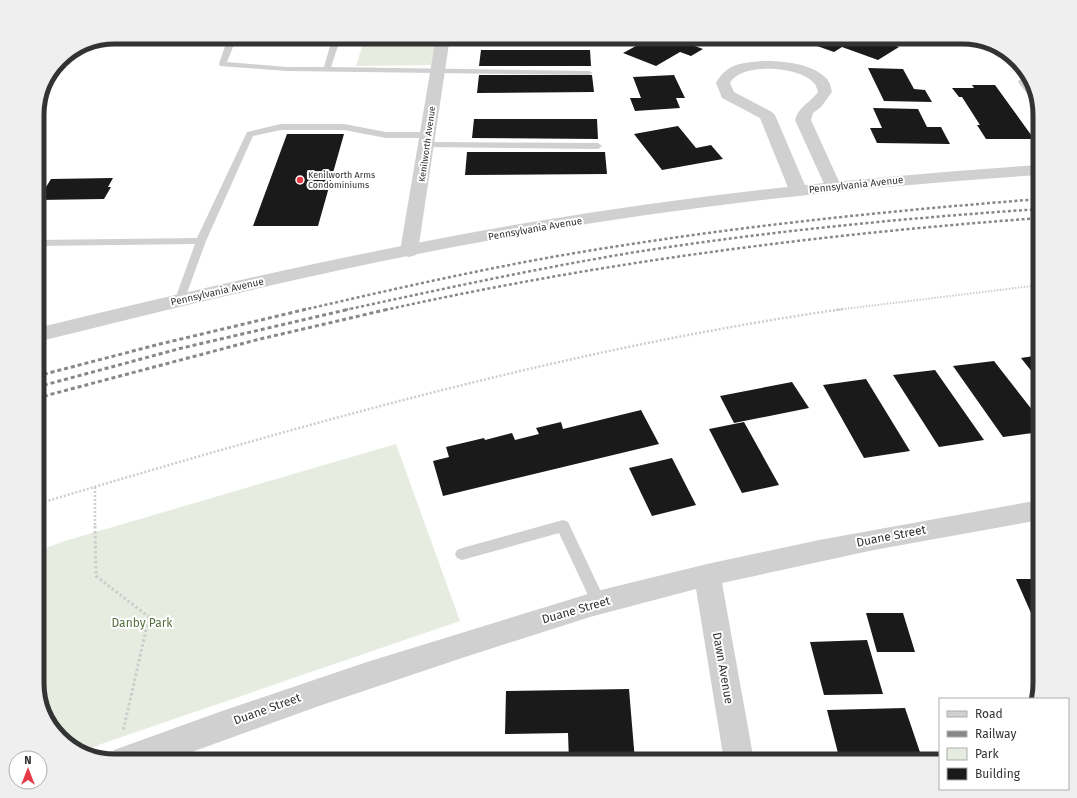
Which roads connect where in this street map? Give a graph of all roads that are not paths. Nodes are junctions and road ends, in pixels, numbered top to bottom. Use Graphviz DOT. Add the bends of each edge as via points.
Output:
graph roads {
  1 [pos="231,44"];
  2 [pos="334,44"];
  3 [pos="442,44"];
  4 [pos="327,69"];
  5 [pos="438,71"];
  6 [pos="589,73"];
  7 [pos="1025,82"];
  8 [pos="1028,90"];
  9 [pos="428,140"];
  10 [pos="598,146"];
  11 [pos="1033,170"];
  12 [pos="833,186"];
  13 [pos="798,190"];
  14 [pos="201,241"];
  15 [pos="44,243"];
  16 [pos="409,251"];
  17 [pos="180,300"];
  18 [pos="44,333"];
  19 [pos="1033,511"];
  20 [pos="462,554"];
  21 [pos="707,575"];
  22 [pos="598,603"];
  23 [pos="123,750"];
  24 [pos="738,754"];
  1 -- 4 [label="lane" via="223,64"];
  2 -- 4 [label="lane"];
  3 -- 5 [label="street, Kenilworth Avenue"];
  4 -- 5 [label="lane" via="376,72"];
  5 -- 6 [label="lane"];
  5 -- 9 [label="street, Kenilworth Avenue"];
  7 -- 8 [label="lane" via="1022,82"];
  9 -- 10 [label="lane"];
  9 -- 14 [label="lane" via="344,127 281,127 250,134"];
  9 -- 16 [label="street, Kenilworth Avenue"];
  11 -- 12 [label="street, Pennsylvania Avenue"];
  12 -- 13 [label="street, Pennsylvania Avenue"];
  12 -- 13 [label="street" via="803,120 806,111 816,104 825,92 821,81 808,73 779,65 744,67 728,74 723,83 727,95 767,115"];
  13 -- 16 [label="street, Pennsylvania Avenue" via="601,216"];
  14 -- 15 [label="lane"];
  14 -- 17 [label="lane"];
  16 -- 17 [label="street, Pennsylvania Avenue"];
  17 -- 18 [label="street, Pennsylvania Avenue"];
  19 -- 21 [label="street, Duane Street" via="828,548"];
  20 -- 22 [label="lane" via="563,526"];
  21 -- 22 [label="street, Duane Street"];
  21 -- 24 [label="street, Dawn Avenue"];
  22 -- 23 [label="street, Duane Street"];
}
